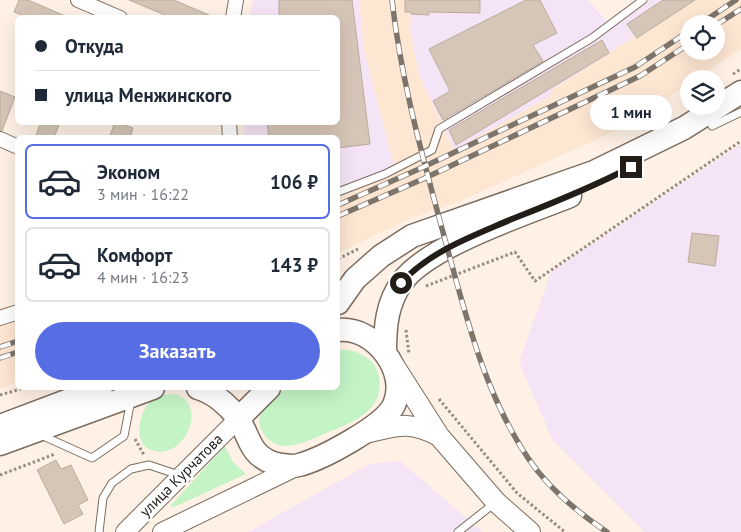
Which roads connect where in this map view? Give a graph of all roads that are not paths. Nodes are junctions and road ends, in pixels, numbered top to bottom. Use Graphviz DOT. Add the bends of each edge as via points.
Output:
graph roads {
  1 [pos="78,0"];
  2 [pos="236,0"];
  3 [pos="643,0"];
  4 [pos="113,15"];
  5 [pos="234,15"];
  6 [pos="741,92"];
  7 [pos="741,107"];
  8 [pos="741,112"];
  9 [pos="712,126"];
  10 [pos="0,139"];
  11 [pos="15,146"];
  12 [pos="340,191"];
  13 [pos="464,228"];
  14 [pos="346,284"];
  15 [pos="340,298"];
  16 [pos="15,313"];
  17 [pos="0,318"];
  18 [pos="340,330"];
  19 [pos="396,357"];
  20 [pos="96,390"];
  21 [pos="201,390"];
  22 [pos="267,390"];
  23 [pos="142,391"];
  24 [pos="238,418"];
  25 [pos="0,426"];
  26 [pos="34,432"];
  27 [pos="365,433"];
  28 [pos="439,436"];
  29 [pos="0,444"];
  30 [pos="298,466"];
  31 [pos="182,476"];
  32 [pos="496,502"];
  33 [pos="99,532"];
  34 [pos="125,532"];
  35 [pos="162,532"];
  36 [pos="458,532"];
  37 [pos="530,532"];
  1 -- 4 [label="street"];
  2 -- 5 [label="street"];
  3 -- 12 [label="lane" via="592,38 439,129 432,150 385,174"];
  6 -- 13 [label="main road" via="684,128 594,172"];
  7 -- 9 [label="main road"];
  8 -- 9 [label="lane"];
  9 -- 13 [label="main road" via="599,184"];
  10 -- 11 [label="street"];
  13 -- 14 [label="main road" via="412,236"];
  13 -- 19 [label="main road" via="416,266 401,283 384,328"];
  14 -- 15 [label="main road"];
  16 -- 17 [label="street"];
  18 -- 19 [label="main road" via="369,337"];
  19 -- 27 [label="main road" via="394,405"];
  19 -- 28 [label="main road"];
  20 -- 25 [label="main road"];
  21 -- 24 [label="main road" via="225,404"];
  22 -- 24 [label="main road"];
  23 -- 26 [label="main road"];
  23 -- 26 [label="lane" via="126,424 124,436 92,458"];
  24 -- 30 [label="main road" via="256,454 274,463"];
  24 -- 31 [label="street, улица Курчатова"];
  26 -- 29 [label="main road"];
  27 -- 28 [label="main road" via="409,425 422,427"];
  27 -- 30 [label="main road"];
  28 -- 32 [label="main road"];
  30 -- 35 [label="street, улица Курчатова"];
  31 -- 33 [label="lane" via="149,465 131,469 112,484 103,498"];
  31 -- 34 [label="street, улица Курчатова"];
  32 -- 36 [label="lane"];
  32 -- 37 [label="main road"];
}
